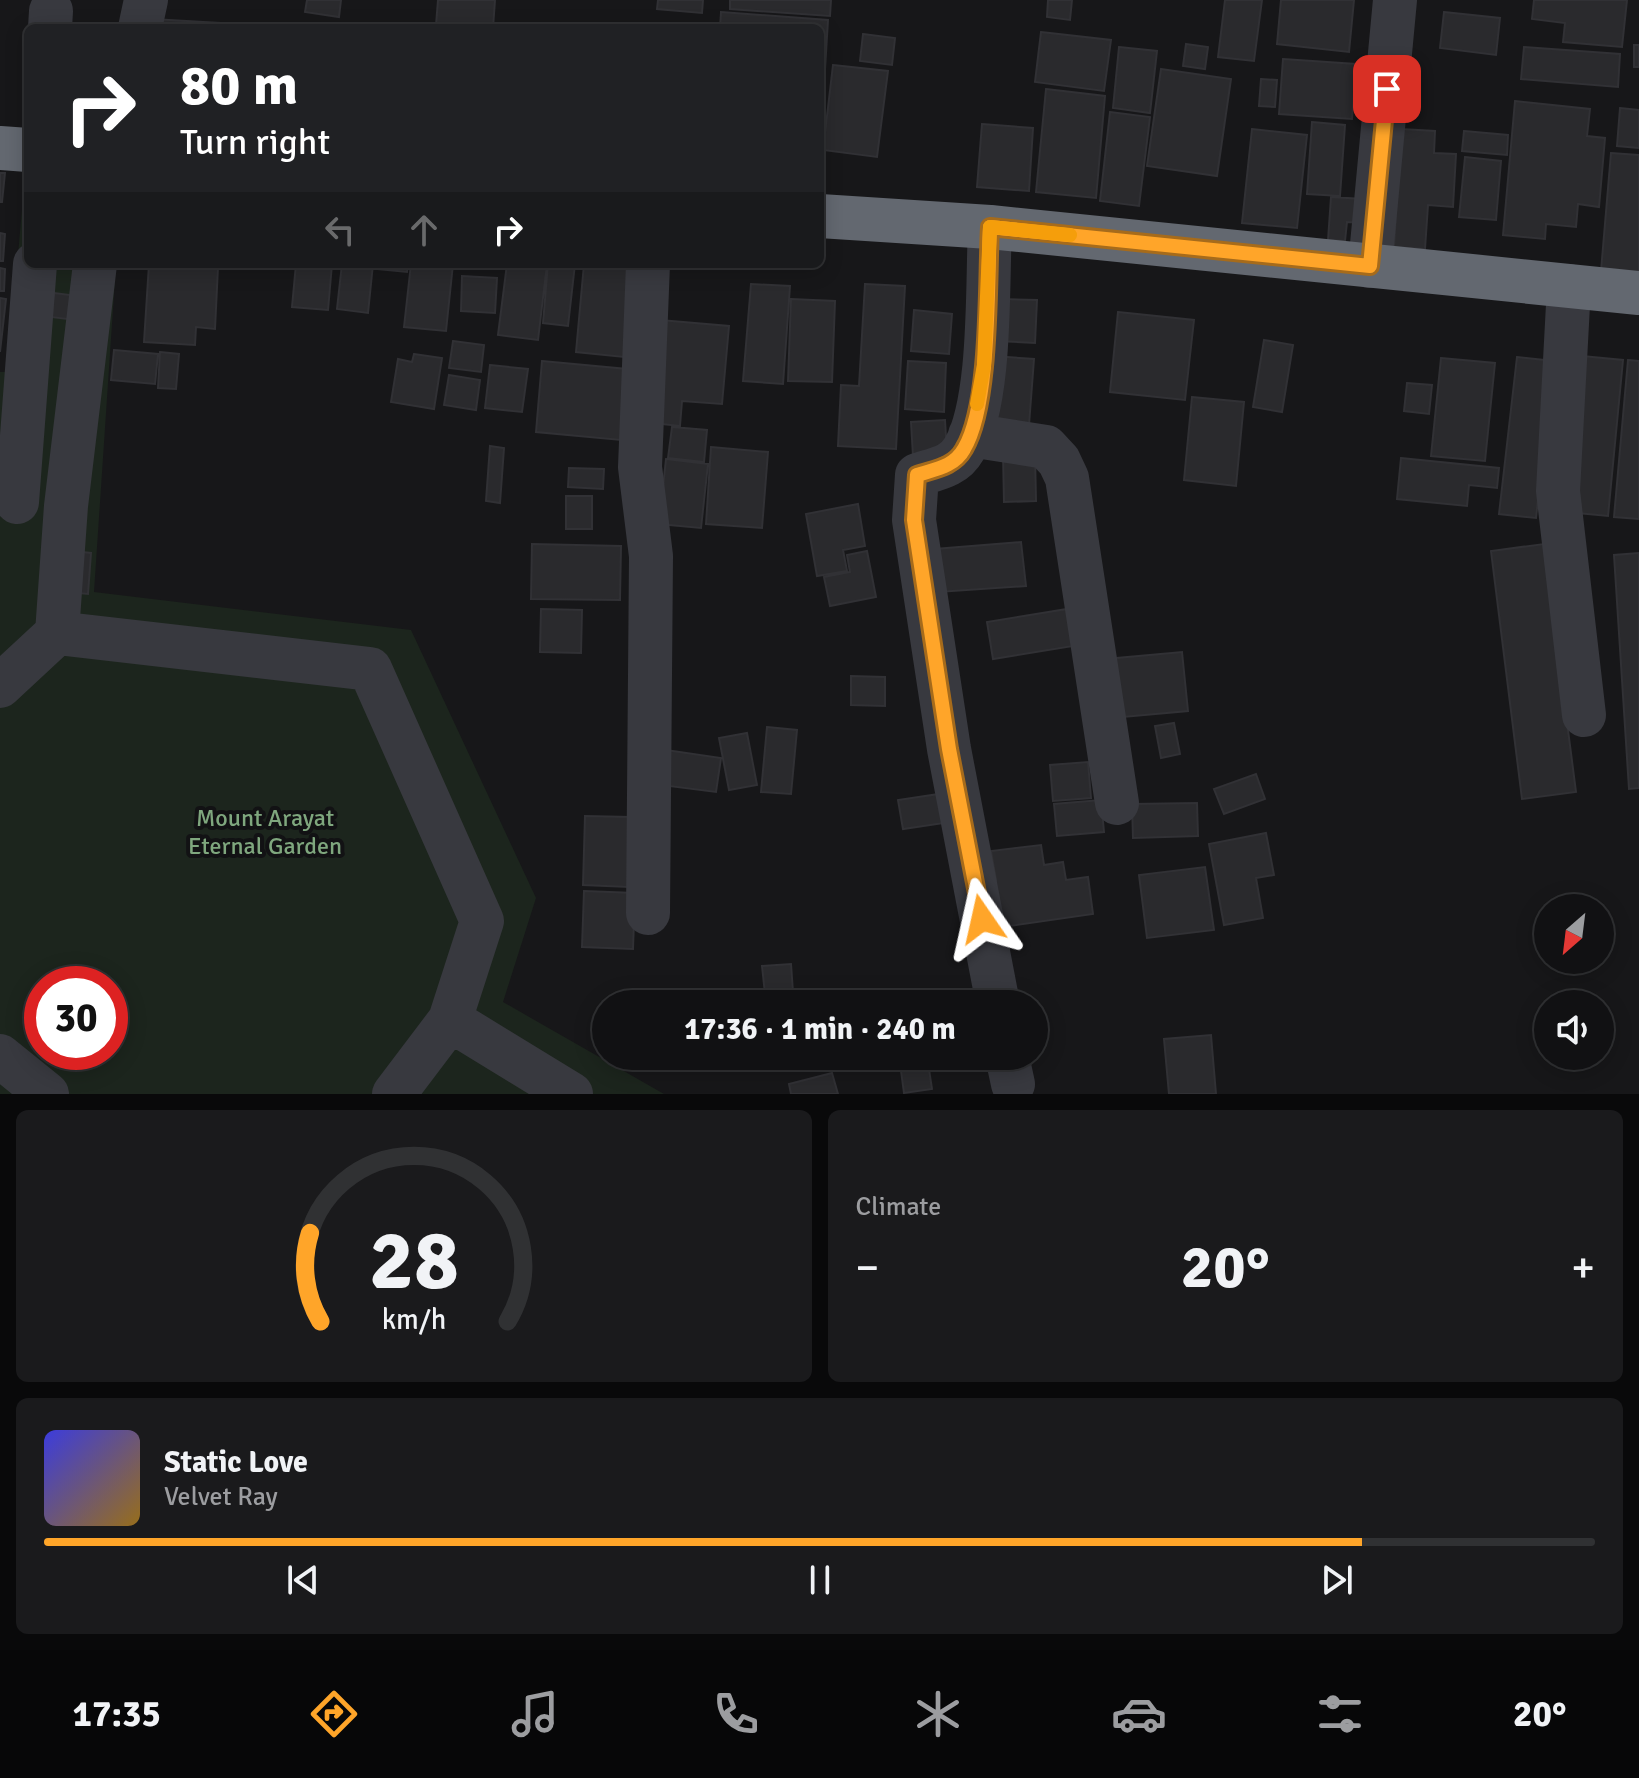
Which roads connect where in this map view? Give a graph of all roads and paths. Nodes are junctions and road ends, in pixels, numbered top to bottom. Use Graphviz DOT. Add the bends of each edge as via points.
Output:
graph roads {
  1 [pos="146,0"];
  2 [pos="1395,0"];
  3 [pos="141,24"];
  4 [pos="0,148"];
  5 [pos="24,150"];
  6 [pos="824,216"];
  7 [pos="990,227"];
  8 [pos="1370,266"];
  9 [pos="35,268"];
  10 [pos="95,268"];
  11 [pos="648,268"];
  12 [pos="1569,286"];
  13 [pos="1639,293"];
  14 [pos="970,435"];
  15 [pos="8,501"];
  16 [pos="66,506"];
  17 [pos="57,633"];
  18 [pos="0,686"];
  19 [pos="1584,715"];
  20 [pos="1117,803"];
  21 [pos="648,913"];
  22 [pos="995,990"];
  23 [pos="450,1020"];
  24 [pos="0,1056"];
  25 [pos="47,1094"];
  26 [pos="394,1094"];
  27 [pos="571,1094"];
  1 -- 3 [label="street"];
  2 -- 8 [label="street"];
  4 -- 5 [label="highway"];
  6 -- 7 [label="highway"];
  7 -- 8 [label="highway"];
  7 -- 14 [label="street" via="984,365"];
  8 -- 12 [label="highway"];
  9 -- 15 [label="street"];
  10 -- 16 [label="street"];
  11 -- 21 [label="street" via="640,467 651,556"];
  12 -- 13 [label="highway"];
  12 -- 19 [label="street" via="1558,491"];
  14 -- 20 [label="street" via="1046,447 1067,478"];
  14 -- 22 [label="street" via="964,450 944,468 917,475 914,520 949,749"];
  15 -- 16 [label="street"];
  16 -- 17 [label="street"];
  17 -- 18 [label="street"];
  17 -- 23 [label="street" via="370,669 482,921"];
  23 -- 26 [label="street"];
  23 -- 27 [label="street"];
  24 -- 25 [label="street"];
}
